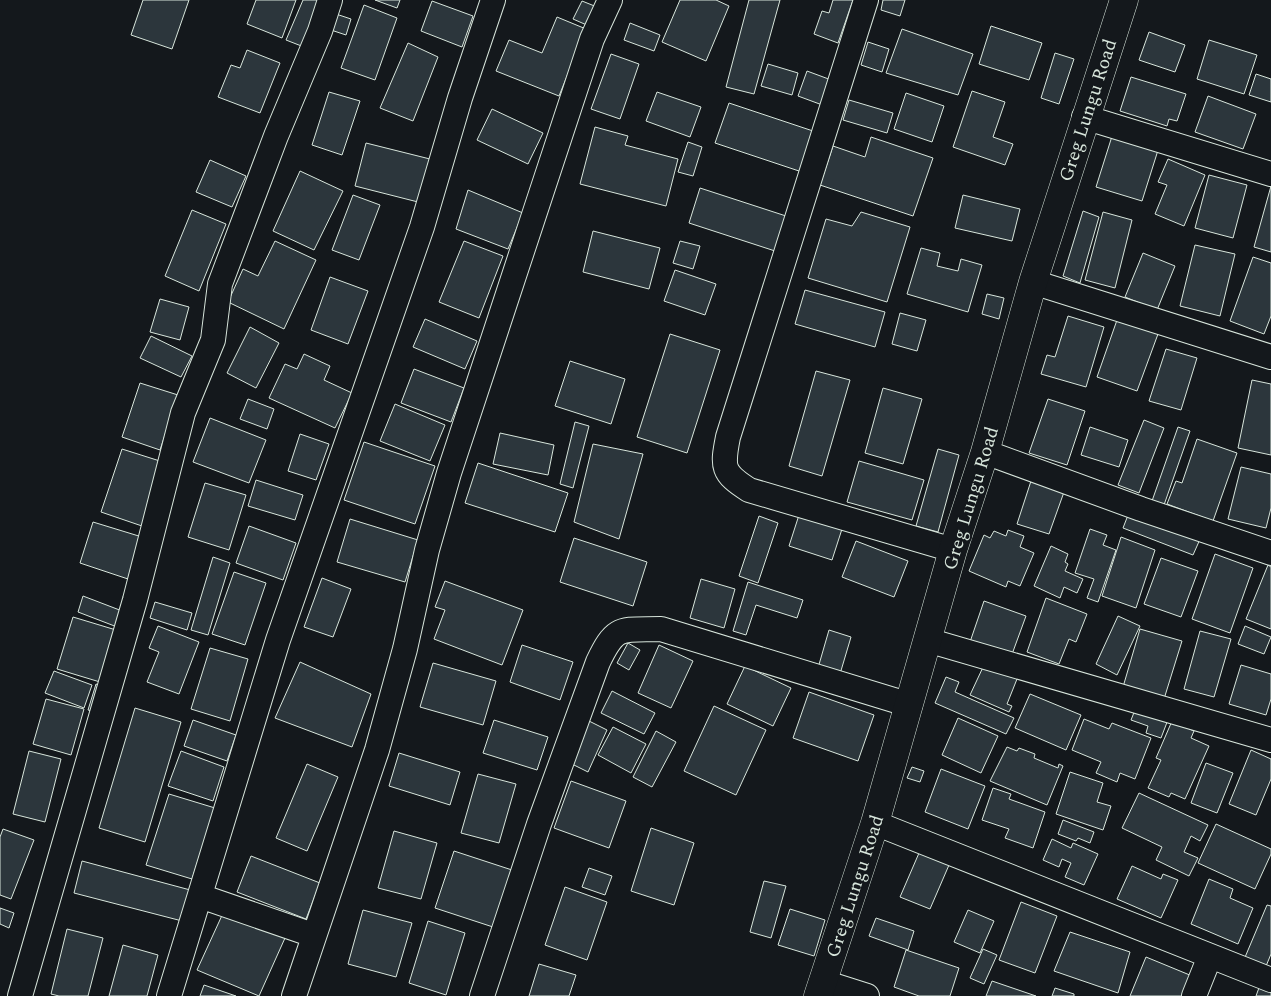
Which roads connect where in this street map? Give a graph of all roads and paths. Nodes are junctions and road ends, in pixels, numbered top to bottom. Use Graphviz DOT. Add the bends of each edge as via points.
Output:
graph roads {
  1 [pos="330,0"];
  2 [pos="493,0"];
  3 [pos="610,0"];
  4 [pos="866,0"];
  5 [pos="1124,0"];
  6 [pos="1084,118"];
  7 [pos="1271,174"];
  8 [pos="1033,282"];
  9 [pos="1271,357"];
  10 [pos="986,452"];
  11 [pos="953,550"];
  12 [pos="1271,553"];
  13 [pos="927,640"];
  14 [pos="910,705"];
  15 [pos="1271,740"];
  16 [pos="875,823"];
  17 [pos="200,896"];
  18 [pos="313,935"];
  19 [pos="1210,956"];
  20 [pos="1271,980"];
  21 [pos="820,989"];
  22 [pos="20,996"];
  23 [pos="169,996"];
  24 [pos="294,996"];
  25 [pos="482,996"];
  26 [pos="867,996"];
  27 [pos="1194,996"];
  1 -- 22 [label="street" via="220,284 213,340 183,413 135,600"];
  2 -- 17 [label="street" via="422,226 278,640"];
  3 -- 18 [label="street" via="592,39 449,473 377,750"];
  4 -- 11 [label="street" via="723,461 732,479 749,490"];
  5 -- 6 [label="street, Greg Lungu Road"];
  6 -- 7 [label="street"];
  6 -- 8 [label="street, Greg Lungu Road"];
  8 -- 9 [label="street"];
  8 -- 10 [label="street, Greg Lungu Road"];
  10 -- 11 [label="street, Greg Lungu Road"];
  10 -- 12 [label="street" via="1141,510"];
  11 -- 13 [label="street, Greg Lungu Road"];
  13 -- 14 [label="street, Greg Lungu Road"];
  13 -- 15 [label="street"];
  14 -- 16 [label="street, Greg Lungu Road"];
  14 -- 25 [label="street" via="660,629 625,630 609,638 542,815"];
  16 -- 19 [label="street"];
  16 -- 21 [label="street, Greg Lungu Road"];
  17 -- 18 [label="street"];
  17 -- 23 [label="street"];
  18 -- 24 [label="street"];
  19 -- 20 [label="street"];
  19 -- 27 [label="street"];
  21 -- 26 [label="street"];
}
